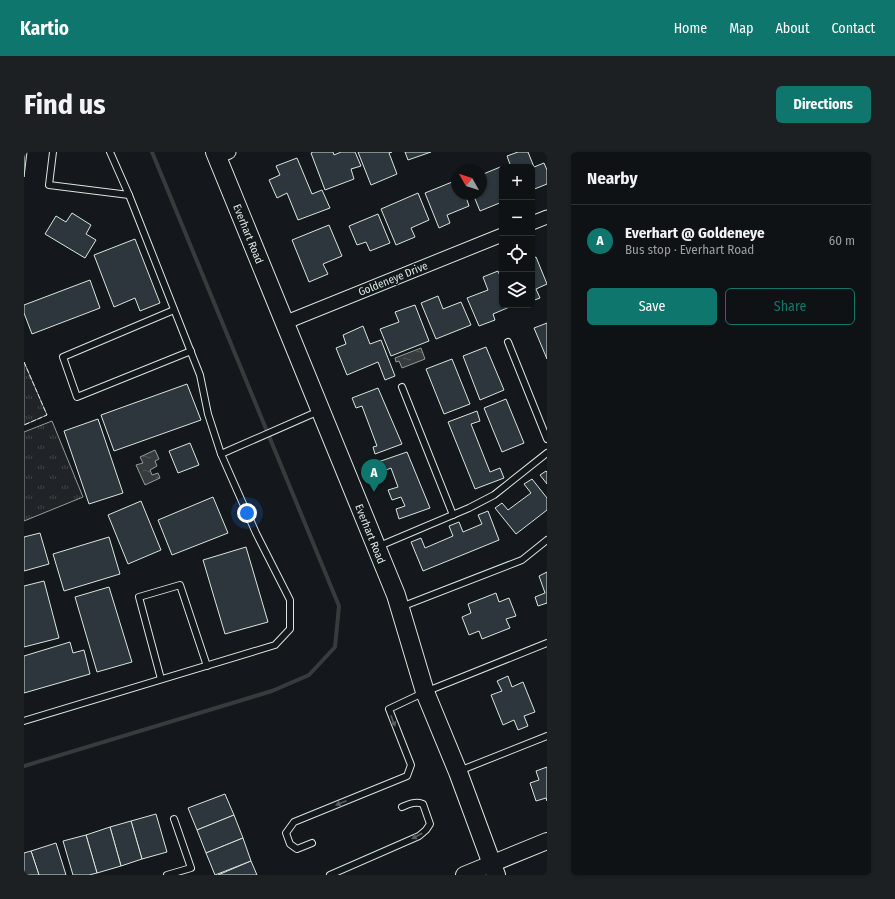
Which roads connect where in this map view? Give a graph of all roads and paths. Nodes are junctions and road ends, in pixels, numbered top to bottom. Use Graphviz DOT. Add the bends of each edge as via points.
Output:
graph roads {
  1 [pos="53,152"];
  2 [pos="110,152"];
  3 [pos="220,154"];
  4 [pos="129,195"];
  5 [pos="547,217"];
  6 [pos="535,222"];
  7 [pos="500,236"];
  8 [pos="174,310"];
  9 [pos="284,323"];
  10 [pos="508,342"];
  11 [pos="191,351"];
  12 [pos="402,387"];
  13 [pos="320,411"];
  14 [pos="547,439"];
  15 [pos="547,453"];
  16 [pos="221,454"];
  17 [pos="453,515"];
  18 [pos="547,540"];
  19 [pos="376,547"];
  20 [pos="399,608"];
  21 [pos="547,643"];
  22 [pos="207,666"];
  23 [pos="162,679"];
  24 [pos="425,692"];
  25 [pos="24,721"];
  26 [pos="547,736"];
  27 [pos="458,772"];
  28 [pos="402,807"];
  29 [pos="174,819"];
  30 [pos="547,841"];
  31 [pos="312,844"];
  32 [pos="191,868"];
  33 [pos="493,869"];
  34 [pos="167,875"];
  35 [pos="193,875"];
  36 [pos="330,875"];
  37 [pos="464,875"];
  1 -- 4 [label="lane" via="49,185"];
  2 -- 4 [label="lane"];
  3 -- 9 [label="main road, Everhart Road"];
  4 -- 8 [label="lane"];
  5 -- 6 [label="street"];
  7 -- 9 [label="street, Goldeneye Drive"];
  8 -- 11 [label="lane"];
  8 -- 11 [label="lane" via="62,357 78,397"];
  9 -- 13 [label="main road, Everhart Road"];
  10 -- 14 [label="lane"];
  11 -- 16 [label="lane"];
  12 -- 17 [label="lane"];
  13 -- 16 [label="lane"];
  13 -- 19 [label="main road, Everhart Road"];
  15 -- 17 [label="lane" via="494,495"];
  16 -- 22 [label="lane" via="256,533 290,600 290,629 275,645"];
  17 -- 19 [label="lane"];
  18 -- 20 [label="lane" via="522,560"];
  19 -- 20 [label="main road, Everhart Road"];
  20 -- 24 [label="main road, Everhart Road"];
  21 -- 24 [label="lane"];
  22 -- 23 [label="lane"];
  22 -- 23 [label="lane" via="180,585 139,597"];
  23 -- 25 [label="lane"];
  24 -- 27 [label="main road, Everhart Road"];
  24 -- 31 [label="lane, one-way" via="389,709 411,766 407,776 294,822 286,833 290,844 297,849"];
  26 -- 27 [label="lane"];
  27 -- 33 [label="main road, Everhart Road"];
  28 -- 36 [label="lane, one-way" via="412,803 423,804 430,824 426,830 419,836"];
  29 -- 32 [label="lane"];
  30 -- 33 [label="street"];
  32 -- 34 [label="lane"];
  32 -- 35 [label="lane"];
  33 -- 37 [label="street"];
}
